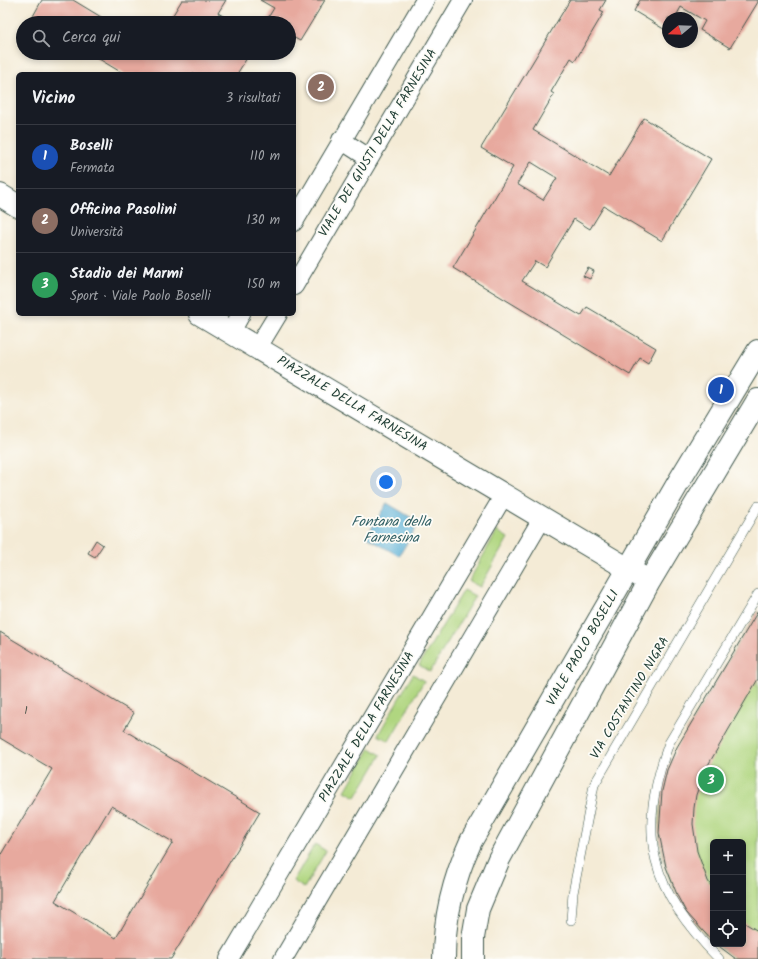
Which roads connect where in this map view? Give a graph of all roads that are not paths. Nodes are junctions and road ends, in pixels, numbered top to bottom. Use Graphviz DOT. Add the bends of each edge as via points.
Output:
graph roads {
  1 [pos="425,0"];
  2 [pos="463,0"];
  3 [pos="341,140"];
  4 [pos="369,158"];
  5 [pos="0,195"];
  6 [pos="16,205"];
  7 [pos="296,219"];
  8 [pos="296,283"];
  9 [pos="208,316"];
  10 [pos="277,316"];
  11 [pos="236,323"];
  12 [pos="258,348"];
  13 [pos="758,350"];
  14 [pos="758,400"];
  15 [pos="691,484"];
  16 [pos="504,495"];
  17 [pos="758,506"];
  18 [pos="543,518"];
  19 [pos="629,568"];
  20 [pos="649,582"];
  21 [pos="758,594"];
  22 [pos="571,920"];
  23 [pos="229,959"];
  24 [pos="283,959"];
  25 [pos="444,959"];
  26 [pos="473,959"];
  27 [pos="718,959"];
  1 -- 3 [label="street"];
  2 -- 4 [label="street, VIALE DEI GIUSTI DELLA FARNESINA"];
  3 -- 4 [label="street"];
  3 -- 7 [label="street"];
  4 -- 8 [label="street, VIALE DEI GIUSTI DELLA FARNESINA"];
  5 -- 6 [label="street"];
  9 -- 11 [label="street, PIAZZALE DELLA FARNESINA"];
  10 -- 12 [label="street"];
  11 -- 12 [label="street, PIAZZALE DELLA FARNESINA"];
  12 -- 16 [label="street, PIAZZALE DELLA FARNESINA"];
  13 -- 15 [label="street, VIALE PAOLO BOSELLI"];
  14 -- 15 [label="street, VIALE PAOLO BOSELLI"];
  15 -- 19 [label="street, VIALE PAOLO BOSELLI"];
  15 -- 20 [label="street, VIALE PAOLO BOSELLI"];
  16 -- 18 [label="street, PIAZZALE DELLA FARNESINA"];
  16 -- 23 [label="street, PIAZZALE DELLA FARNESINA"];
  17 -- 22 [label="lane, VIA COSTANTINO NIGRA" via="594,785 573,893"];
  18 -- 19 [label="street, PIAZZALE DELLA FARNESINA"];
  18 -- 24 [label="street"];
  19 -- 20 [label="street, PIAZZALE DELLA FARNESINA"];
  19 -- 25 [label="street, VIALE PAOLO BOSELLI" via="470,845 455,879 450,900"];
  20 -- 26 [label="street, VIALE PAOLO BOSELLI" via="493,872 478,909 473,938"];
  21 -- 27 [label="lane" via="669,743 660,768 651,814 652,841 658,869 668,894 682,917"];
}
